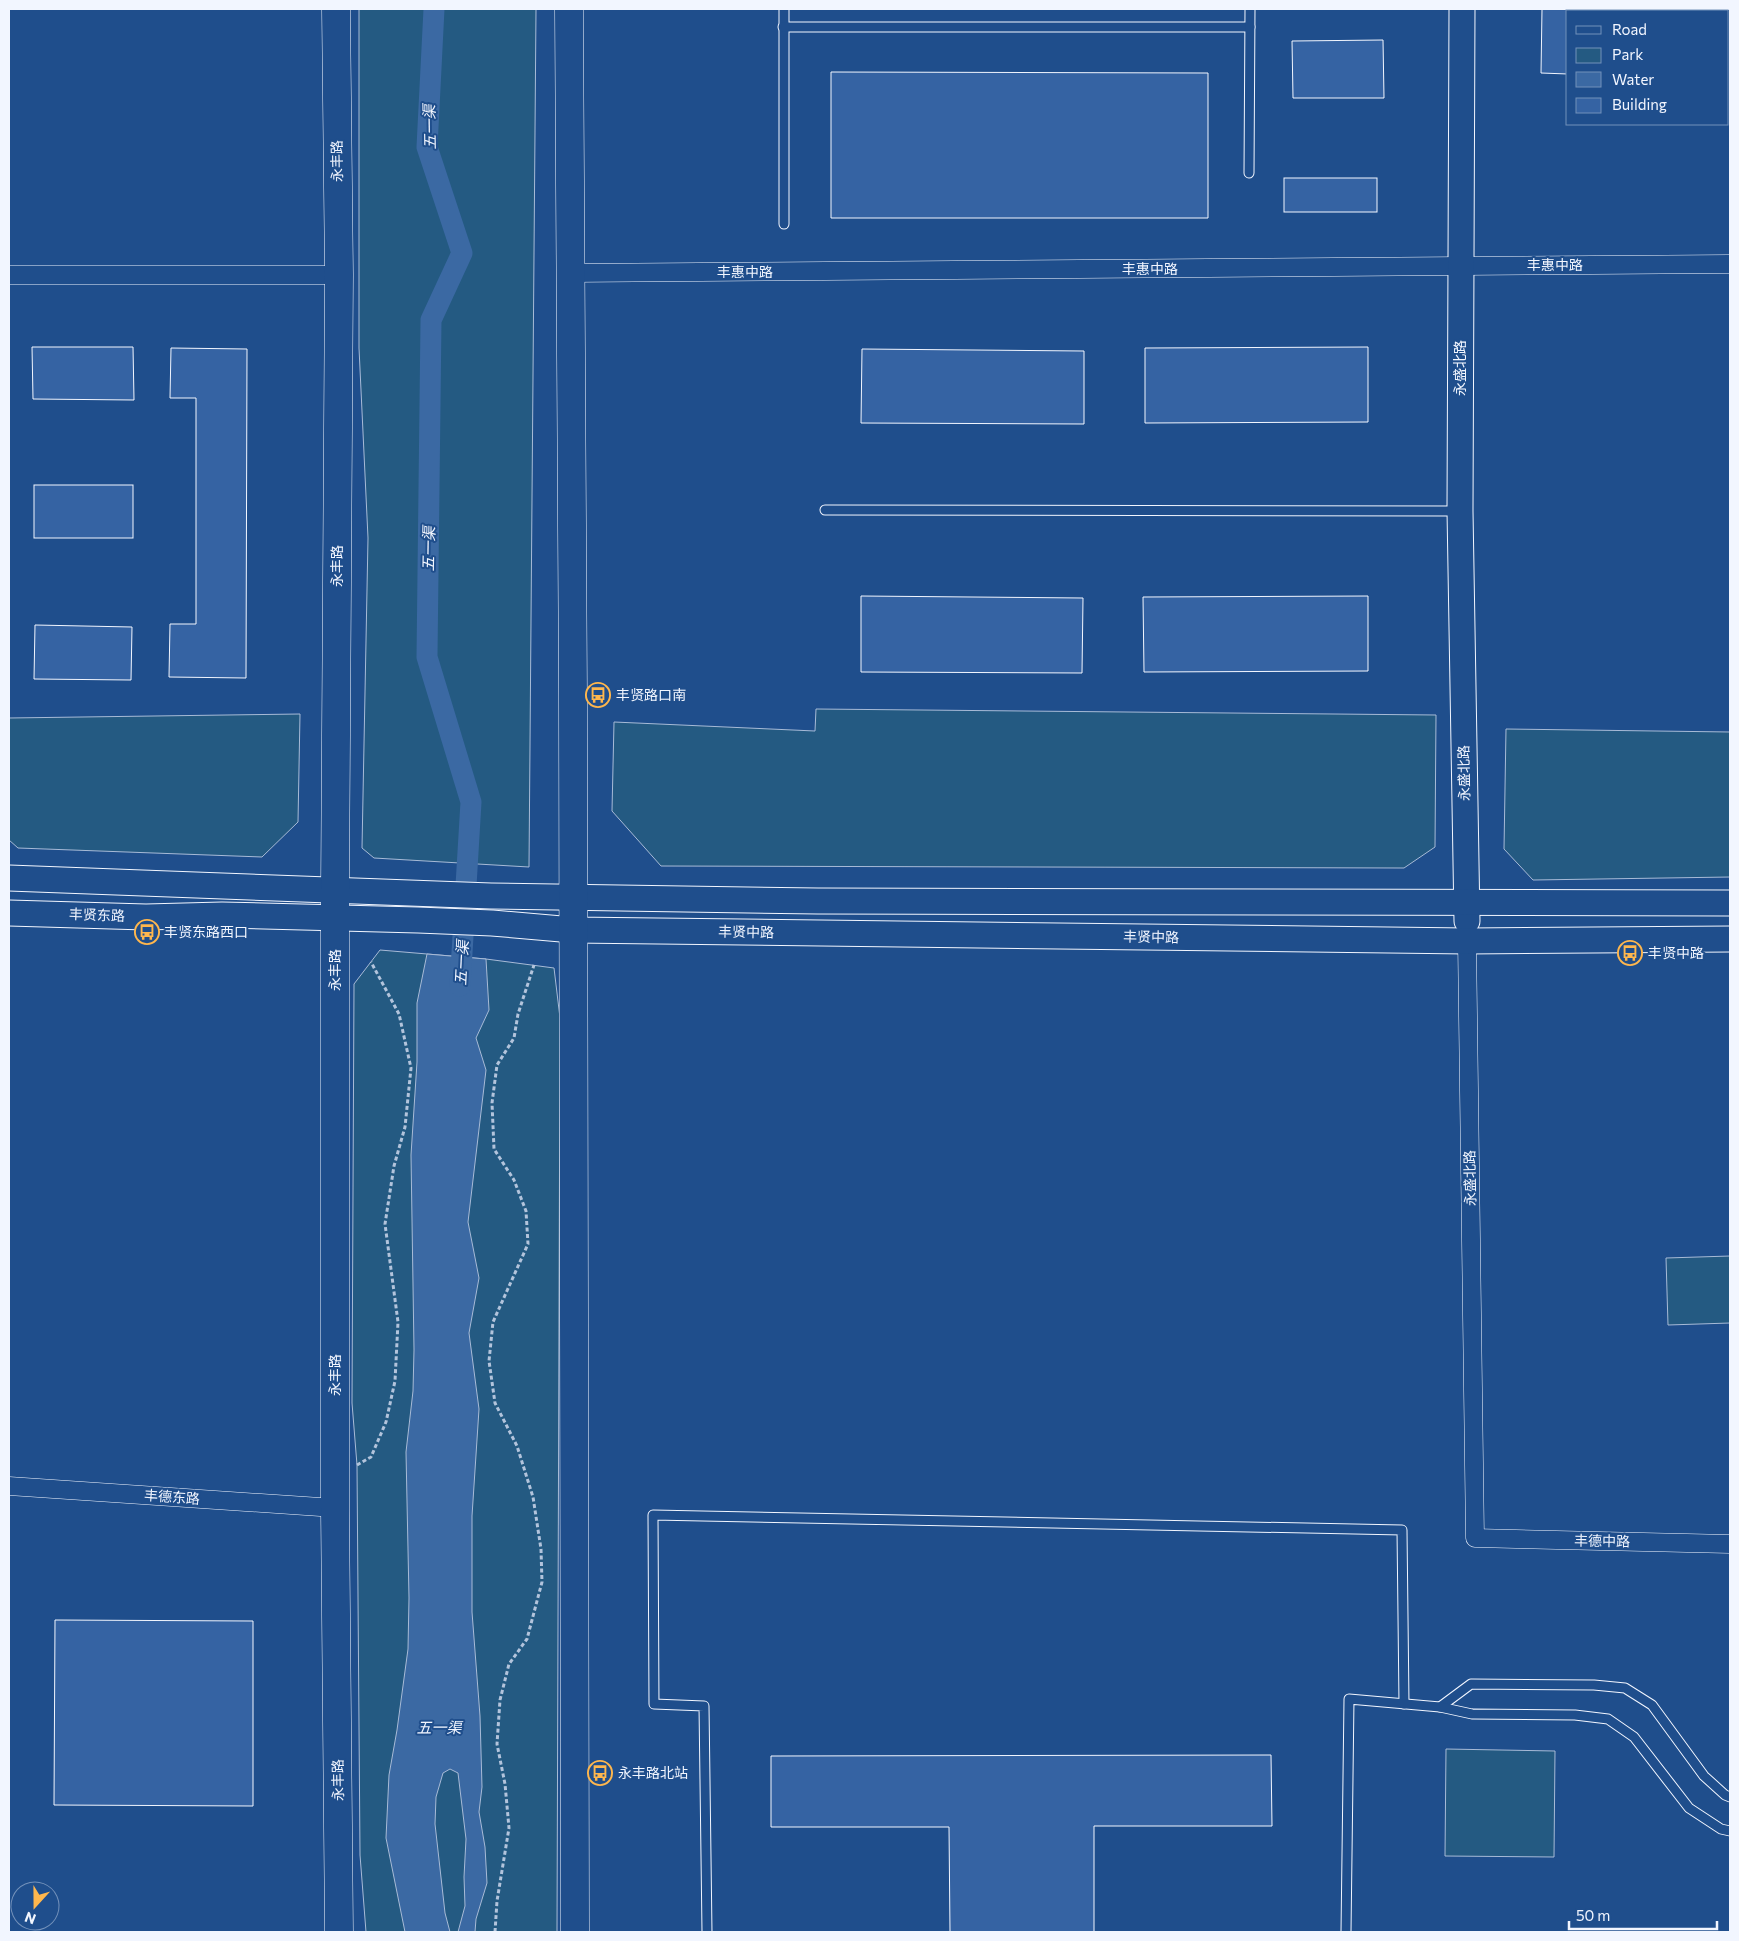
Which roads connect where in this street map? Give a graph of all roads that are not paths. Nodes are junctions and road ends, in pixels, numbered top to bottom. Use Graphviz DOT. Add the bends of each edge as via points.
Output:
graph roads {
  1 [pos="336,9"];
  2 [pos="568,9"];
  3 [pos="784,9"];
  4 [pos="1250,9"];
  5 [pos="1462,9"];
  6 [pos="783,27"];
  7 [pos="1250,28"];
  8 [pos="1249,173"];
  9 [pos="784,224"];
  10 [pos="1730,264"];
  11 [pos="1461,266"];
  12 [pos="570,273"];
  13 [pos="9,275"];
  14 [pos="339,275"];
  15 [pos="825,510"];
  16 [pos="1460,511"];
  17 [pos="9,878"];
  18 [pos="334,890"];
  19 [pos="572,897"];
  20 [pos="1730,903"];
  21 [pos="1466,904"];
  22 [pos="9,913"];
  23 [pos="335,918"];
  24 [pos="418,920"];
  25 [pos="572,930"];
  26 [pos="1730,939"];
  27 [pos="1467,941"];
  28 [pos="9,1486"];
  29 [pos="335,1508"];
  30 [pos="1474,1538"];
  31 [pos="1730,1544"];
  32 [pos="1404,1704"];
  33 [pos="1440,1707"];
  34 [pos="1730,1797"];
  35 [pos="1730,1831"];
  36 [pos="339,1932"];
  37 [pos="575,1932"];
  38 [pos="707,1932"];
  39 [pos="1346,1932"];
  1 -- 14 [label="main road, 永丰路"];
  2 -- 12 [label="main road"];
  3 -- 6 [label="lane"];
  4 -- 7 [label="lane"];
  5 -- 11 [label="street, 永盛北路"];
  6 -- 7 [label="lane"];
  6 -- 9 [label="lane"];
  7 -- 8 [label="lane"];
  10 -- 11 [label="street, 丰惠中路"];
  11 -- 12 [label="street, 丰惠中路"];
  11 -- 16 [label="street, 永盛北路"];
  12 -- 19 [label="main road"];
  13 -- 14 [label="street"];
  14 -- 18 [label="main road, 永丰路"];
  15 -- 16 [label="lane"];
  16 -- 21 [label="street, 永盛北路"];
  17 -- 18 [label="street"];
  18 -- 19 [label="street"];
  18 -- 23 [label="main road, 永丰路"];
  19 -- 21 [label="street" via="818,902"];
  19 -- 25 [label="main road"];
  20 -- 21 [label="street"];
  21 -- 27 [label="street, 永盛北路"];
  22 -- 23 [label="street, 丰贤东路"];
  23 -- 24 [label="street, 丰贤东路"];
  23 -- 29 [label="main road, 永丰路"];
  24 -- 25 [label="street, 丰贤中路"];
  25 -- 27 [label="street, 丰贤中路"];
  25 -- 37 [label="main road"];
  26 -- 27 [label="street, 丰贤中路"];
  27 -- 30 [label="street, 永盛北路"];
  28 -- 29 [label="street, 丰德东路"];
  29 -- 36 [label="main road, 永丰路"];
  30 -- 31 [label="street, 丰德中路"];
  32 -- 33 [label="lane"];
  32 -- 38 [label="lane" via="1402,1530 653,1515 654,1704 704,1706"];
  32 -- 39 [label="lane" via="1349,1699"];
  33 -- 34 [label="lane" via="1471,1684 1625,1688 1652,1705 1704,1776"];
  33 -- 35 [label="lane" via="1472,1714 1575,1715 1608,1719 1634,1737 1690,1808 1721,1829"];
}
